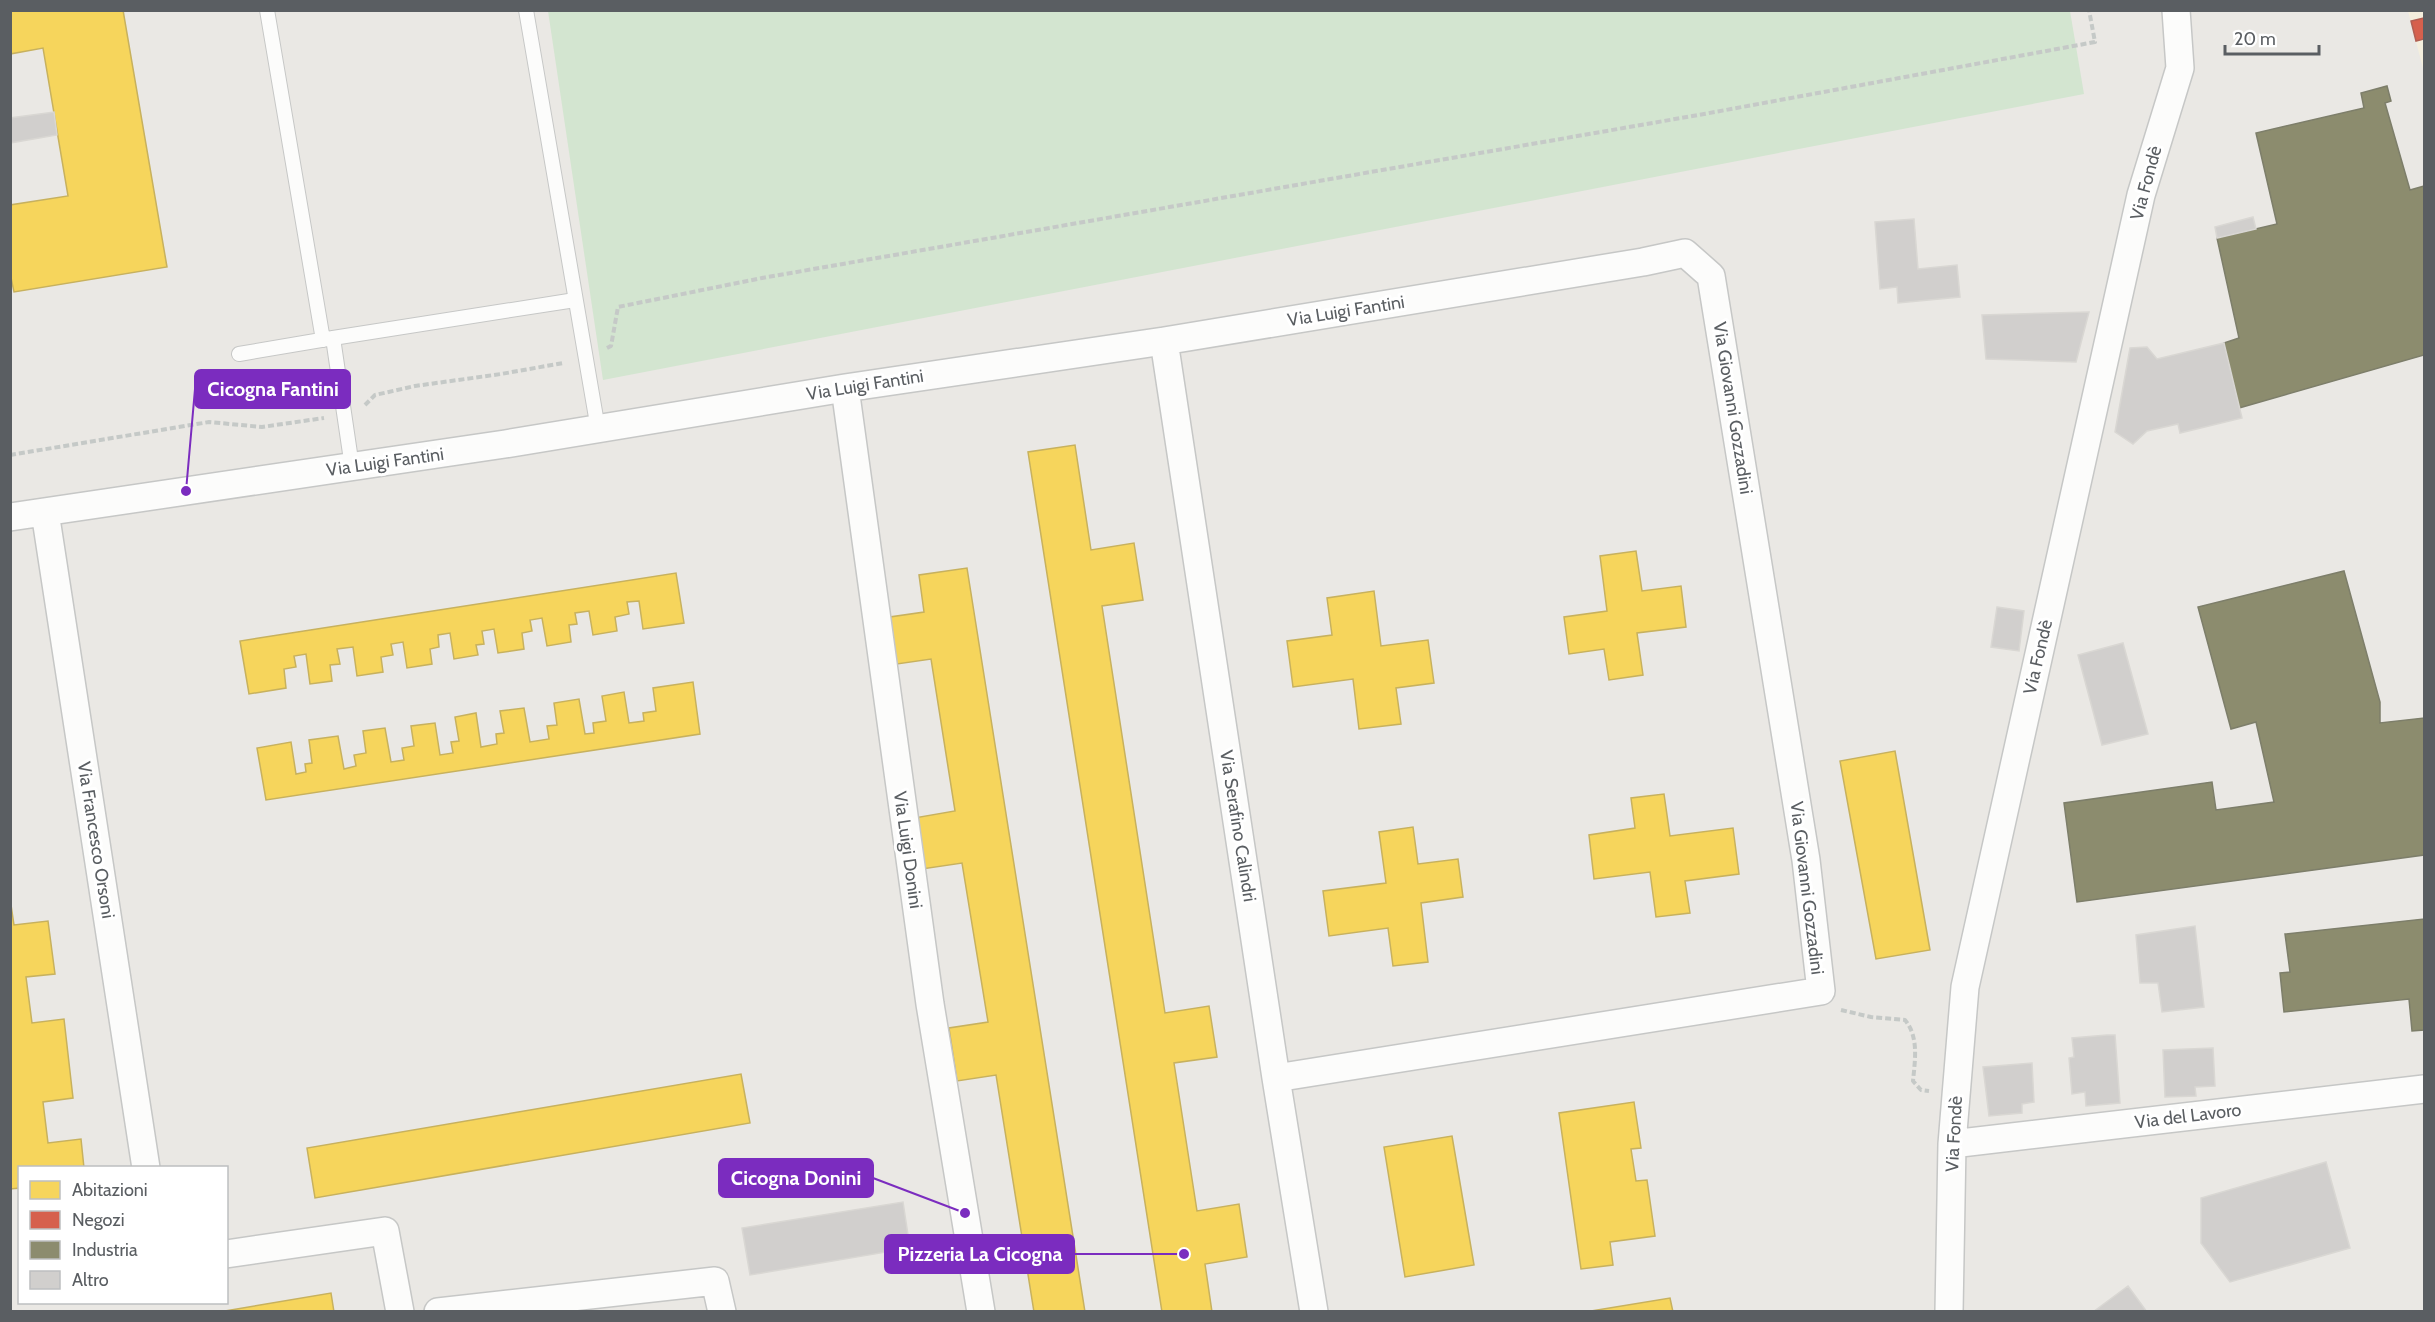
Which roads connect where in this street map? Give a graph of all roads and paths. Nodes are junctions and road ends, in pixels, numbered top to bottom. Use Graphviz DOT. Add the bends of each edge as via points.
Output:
graph roads {
  1 [pos="267,10"];
  2 [pos="526,10"];
  3 [pos="2090,10"];
  4 [pos="2176,10"];
  5 [pos="1712,276"];
  6 [pos="576,300"];
  7 [pos="328,339"];
  8 [pos="1164,341"];
  9 [pos="238,354"];
  10 [pos="586,357"];
  11 [pos="845,388"];
  12 [pos="344,414"];
  13 [pos="598,429"];
  14 [pos="10,455"];
  15 [pos="352,467"];
  16 [pos="45,512"];
  17 [pos="10,517"];
  18 [pos="1821,991"];
  19 [pos="1276,1078"];
  20 [pos="2424,1089"];
  21 [pos="1956,1094"];
  22 [pos="1952,1144"];
  23 [pos="146,1166"];
  24 [pos="228,1254"];
  25 [pos="400,1311"];
  26 [pos="438,1311"];
  27 [pos="722,1311"];
  28 [pos="981,1311"];
  29 [pos="1314,1311"];
  30 [pos="1948,1311"];
  1 -- 7 [label="lane"];
  2 -- 6 [label="lane"];
  3 -- 10 [label="path" via="2095,42 762,278 618,307 611,346"];
  4 -- 21 [label="street, Via Fondè" via="2180,68 2141,195 1970,964"];
  5 -- 8 [label="street, Via Luigi Fantini" via="1685,253"];
  5 -- 18 [label="street, Via Giovanni Gozzadini" via="1806,860"];
  6 -- 7 [label="lane"];
  6 -- 10 [label="lane"];
  7 -- 9 [label="lane"];
  7 -- 12 [label="lane"];
  8 -- 11 [label="street, Via Luigi Fantini"];
  8 -- 19 [label="street, Via Serafino Calindri"];
  10 -- 12 [label="path" via="375,395 360,410"];
  10 -- 13 [label="lane"];
  11 -- 13 [label="street, Via Luigi Fantini"];
  11 -- 28 [label="street, Via Luigi Donini" via="930,1004"];
  12 -- 14 [label="path" via="262,427 209,422"];
  12 -- 15 [label="lane"];
  13 -- 15 [label="street, Via Luigi Fantini"];
  15 -- 16 [label="street, Via Luigi Fantini"];
  16 -- 17 [label="street, Via Luigi Fantini"];
  16 -- 23 [label="street, Via Francesco Orsoni"];
  18 -- 19 [label="street, Via Giovanni Gozzadini"];
  18 -- 21 [label="path" via="1842,1011 1905,1020 1916,1051 1913,1081 1920,1090"];
  19 -- 29 [label="street, Via Serafino Calindri"];
  20 -- 22 [label="street, Via del Lavoro"];
  21 -- 22 [label="street, Via Fondè"];
  22 -- 30 [label="street, Via Fondè"];
  24 -- 25 [label="street" via="385,1231"];
  26 -- 27 [label="street" via="715,1281"];
}
